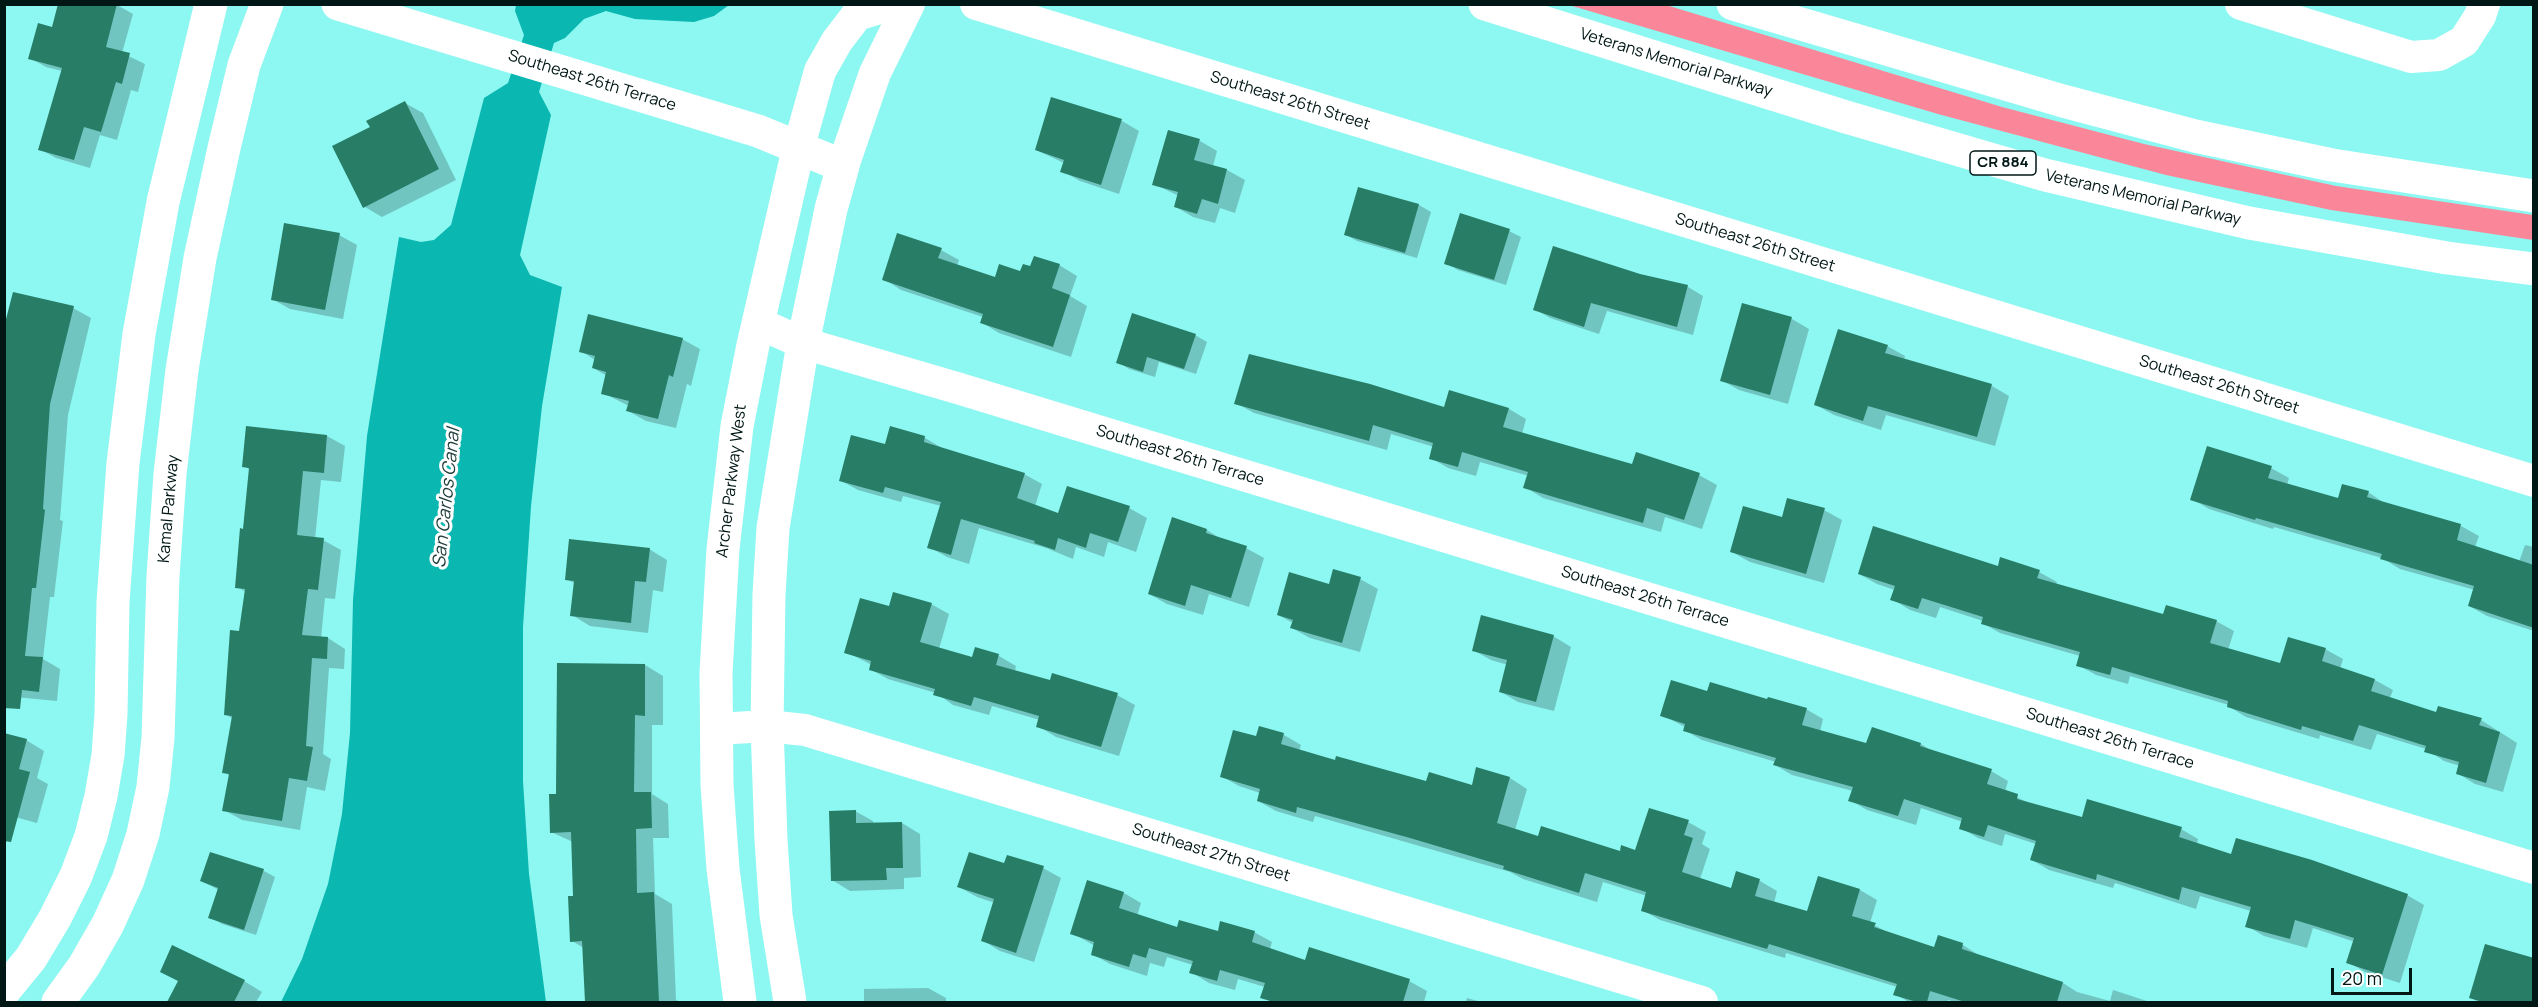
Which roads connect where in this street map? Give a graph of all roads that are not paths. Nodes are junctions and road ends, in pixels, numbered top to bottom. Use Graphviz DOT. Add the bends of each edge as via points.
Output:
graph roads {
  1 [pos="211,4"];
  2 [pos="267,4"];
  3 [pos="338,4"];
  4 [pos="892,4"];
  5 [pos="909,4"];
  6 [pos="976,4"];
  7 [pos="1485,4"];
  8 [pos="1733,4"];
  9 [pos="2241,4"];
  10 [pos="2484,4"];
  11 [pos="799,146"];
  12 [pos="843,166"];
  13 [pos="2534,196"];
  14 [pos="2534,270"];
  15 [pos="758,323"];
  16 [pos="803,343"];
  17 [pos="2534,481"];
  18 [pos="767,726"];
  19 [pos="717,729"];
  20 [pos="2534,868"];
  21 [pos="4,991"];
  22 [pos="58,1002"];
  23 [pos="740,1002"];
  24 [pos="790,1002"];
  25 [pos="1701,1002"];
  1 -- 21 [label="main road" via="163,202 139,334 123,463 113,602 111,714 101,796 91,836 56,918"];
  2 -- 22 [label="main road, Kamal Parkway" via="244,65 224,148 200,258 182,370 166,531 153,787 128,880 84,966"];
  3 -- 11 [label="main road, Southeast 26th Terrace"];
  4 -- 11 [label="street, Archer Parkway West" via="857,15 837,41 820,71"];
  5 -- 12 [label="street" via="875,73"];
  6 -- 17 [label="street, Southeast 26th Street"];
  7 -- 14 [label="main road, Veterans Memorial Parkway / CR 884" via="2056,178 2249,223"];
  8 -- 13 [label="main road" via="2195,136 2332,165"];
  9 -- 10 [label="street" via="2411,57 2439,55 2464,40"];
  11 -- 12 [label="main road, Southeast 26th Terrace"];
  11 -- 15 [label="main road, Archer Parkway West"];
  12 -- 16 [label="main road"];
  15 -- 16 [label="street, Southeast 26th Terrace"];
  15 -- 19 [label="main road, Archer Parkway West" via="737,426 723,549"];
  16 -- 18 [label="main road" via="773,528"];
  16 -- 20 [label="street, Southeast 26th Terrace"];
  18 -- 19 [label="street, Southeast 27th Street"];
  18 -- 24 [label="main road" via="775,904"];
  18 -- 25 [label="street, Southeast 27th Street" via="816,733"];
  19 -- 23 [label="main road, Archer Parkway West" via="723,869"];
}
